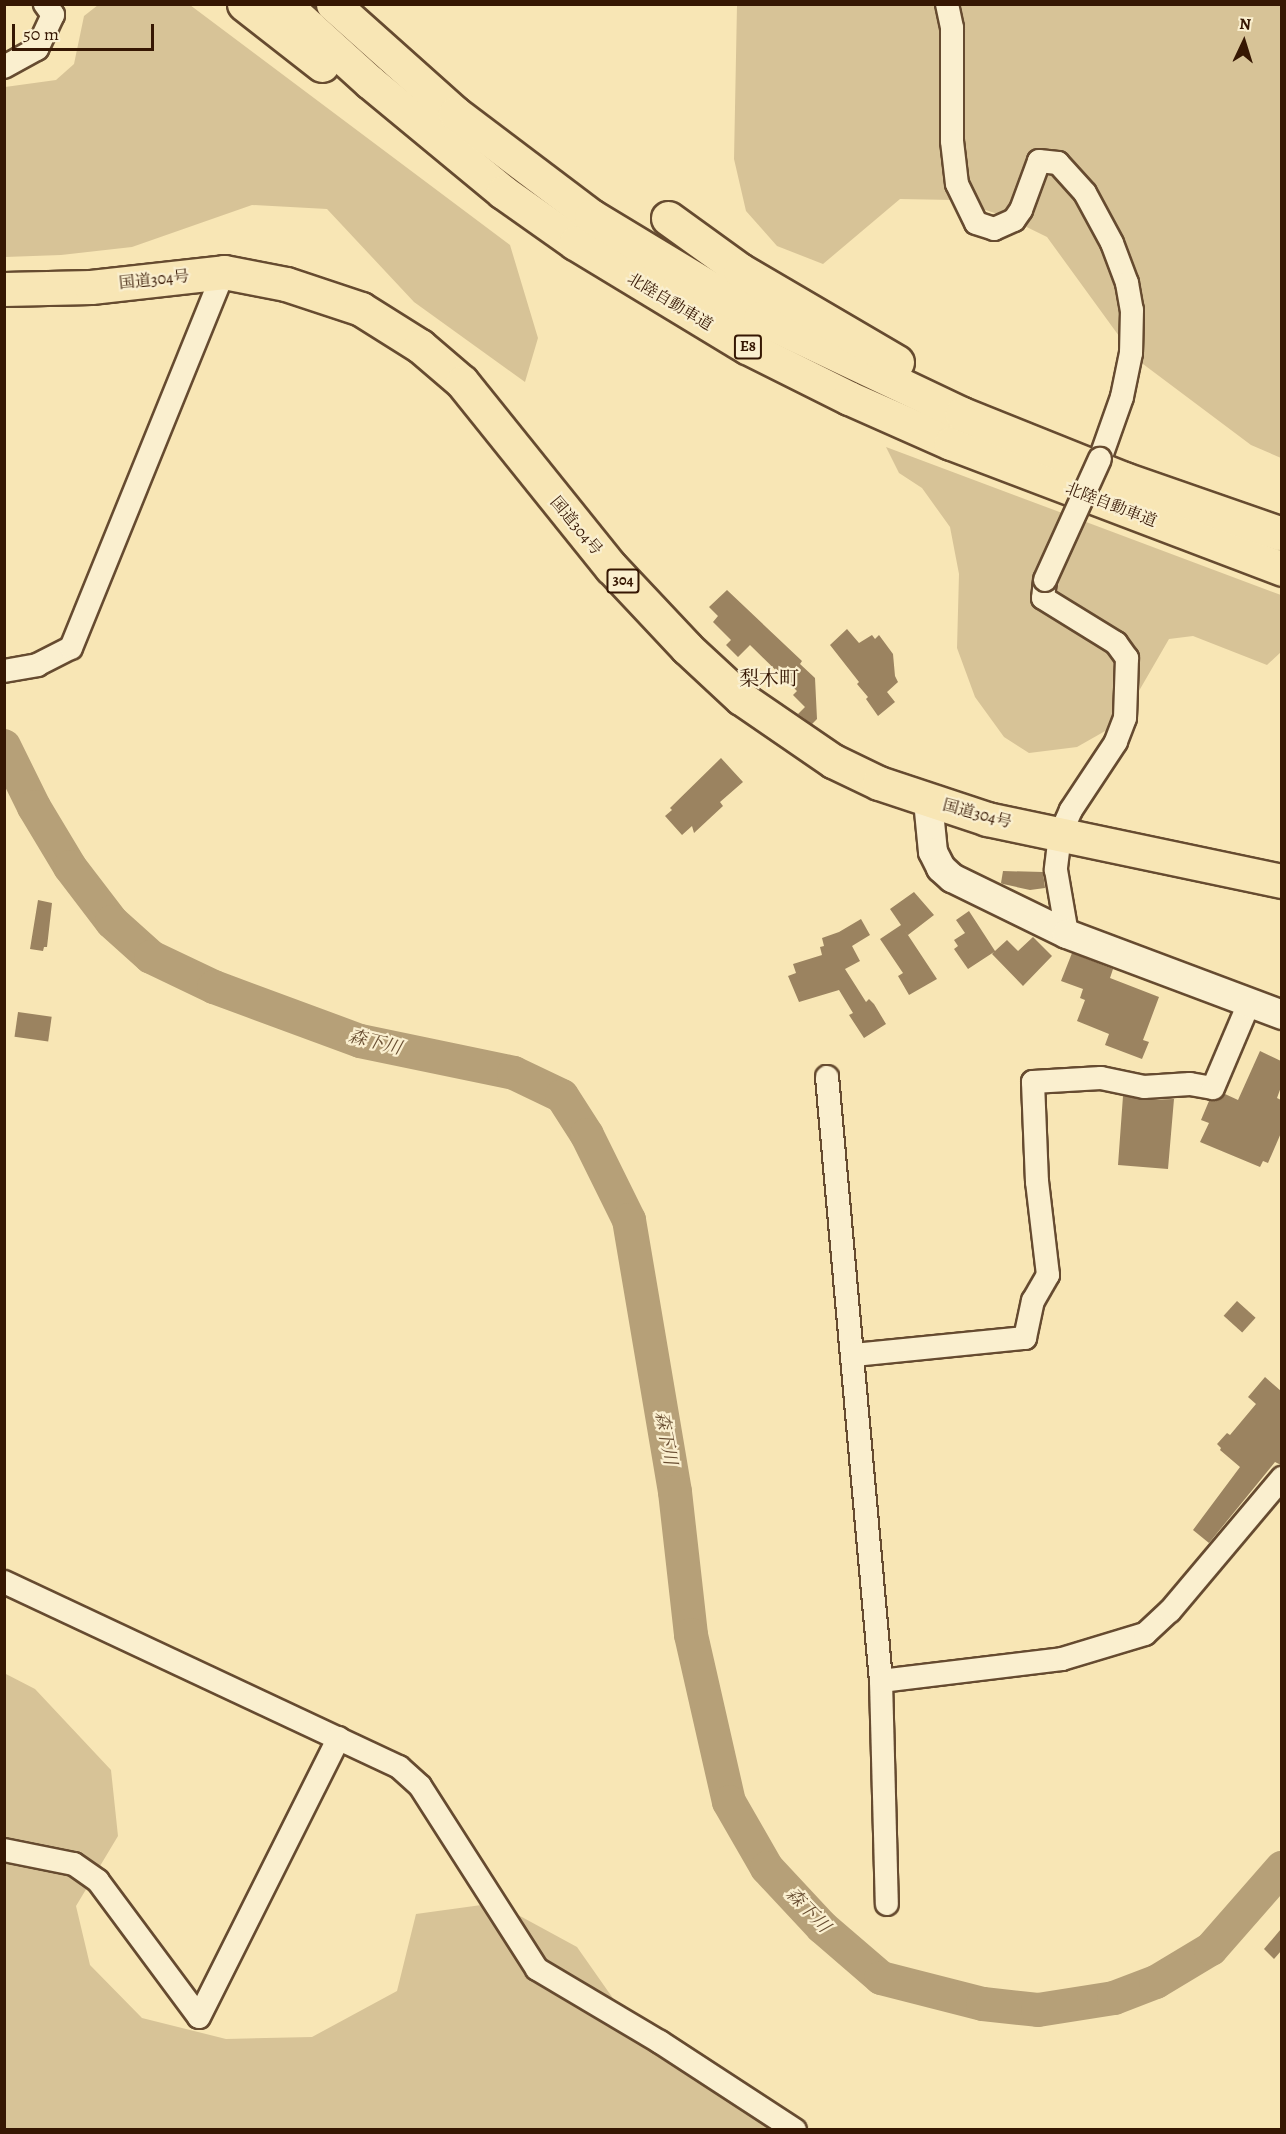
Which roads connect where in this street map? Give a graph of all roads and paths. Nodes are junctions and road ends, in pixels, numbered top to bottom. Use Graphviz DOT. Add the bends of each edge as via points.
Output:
graph roads {
  1 [pos="45,4"];
  2 [pos="244,4"];
  3 [pos="284,4"];
  4 [pos="333,4"];
  5 [pos="947,4"];
  6 [pos="4,67"];
  7 [pos="503,192"];
  8 [pos="668,218"];
  9 [pos="224,272"];
  10 [pos="4,289"];
  11 [pos="1281,534"];
  12 [pos="1281,569"];
  13 [pos="4,671"];
  14 [pos="928,801"];
  15 [pos="1060,835"];
  16 [pos="1281,881"];
  17 [pos="1067,934"];
  18 [pos="1249,1003"];
  19 [pos="1281,1015"];
  20 [pos="827,1077"];
  21 [pos="854,1355"];
  22 [pos="1281,1478"];
  23 [pos="4,1582"];
  24 [pos="881,1681"];
  25 [pos="339,1738"];
  26 [pos="4,1850"];
  27 [pos="887,1904"];
  28 [pos="795,2130"];
  1 -- 6 [label="street" via="53,15 37,49"];
  2 -- 7 [label="highway" via="352,89"];
  3 -- 7 [label="highway, 北陸自動車道 / E8" via="370,82"];
  4 -- 11 [label="highway, 北陸自動車道 / E8" via="455,113 591,216 760,318 962,414 1124,479"];
  5 -- 15 [label="street, bridge" via="952,28 951,141 957,184 976,223 994,229 1014,220 1022,210 1039,161 1058,163 1085,193 1112,243 1132,310 1131,353 1122,397 1100,459 1045,580 1042,598 1116,643 1127,658 1125,718 1116,742 1071,810"];
  7 -- 12 [label="highway, 北陸自動車道 / E8" via="654,293 747,347 849,398 951,443"];
  8 -- 11 [label="highway" via="740,270 876,352 1035,432"];
  9 -- 10 [label="highway, 国道304号 / 304" via="91,287"];
  9 -- 13 [label="street" via="71,648 37,665"];
  9 -- 14 [label="highway, 国道304号 / 304" via="286,284 361,309 420,346 462,382 611,567 687,648 741,698 833,762"];
  14 -- 15 [label="highway, 国道304号 / 304"];
  14 -- 17 [label="street" via="933,852 940,868 952,878"];
  15 -- 16 [label="highway, 国道304号 / 304"];
  15 -- 17 [label="street" via="1056,870"];
  17 -- 18 [label="street"];
  18 -- 19 [label="street"];
  18 -- 21 [label="street" via="1214,1088 1190,1084 1144,1087 1101,1078 1034,1082 1037,1182 1048,1275 1034,1301 1025,1338"];
  20 -- 21 [label="street"];
  21 -- 24 [label="street"];
  22 -- 24 [label="street" via="1170,1611 1145,1634 1062,1659"];
  23 -- 25 [label="street"];
  24 -- 27 [label="street"];
  25 -- 26 [label="street" via="199,2017 98,1881 74,1863"];
  25 -- 28 [label="street" via="399,1767 420,1786 537,1969 660,2042"];
}
